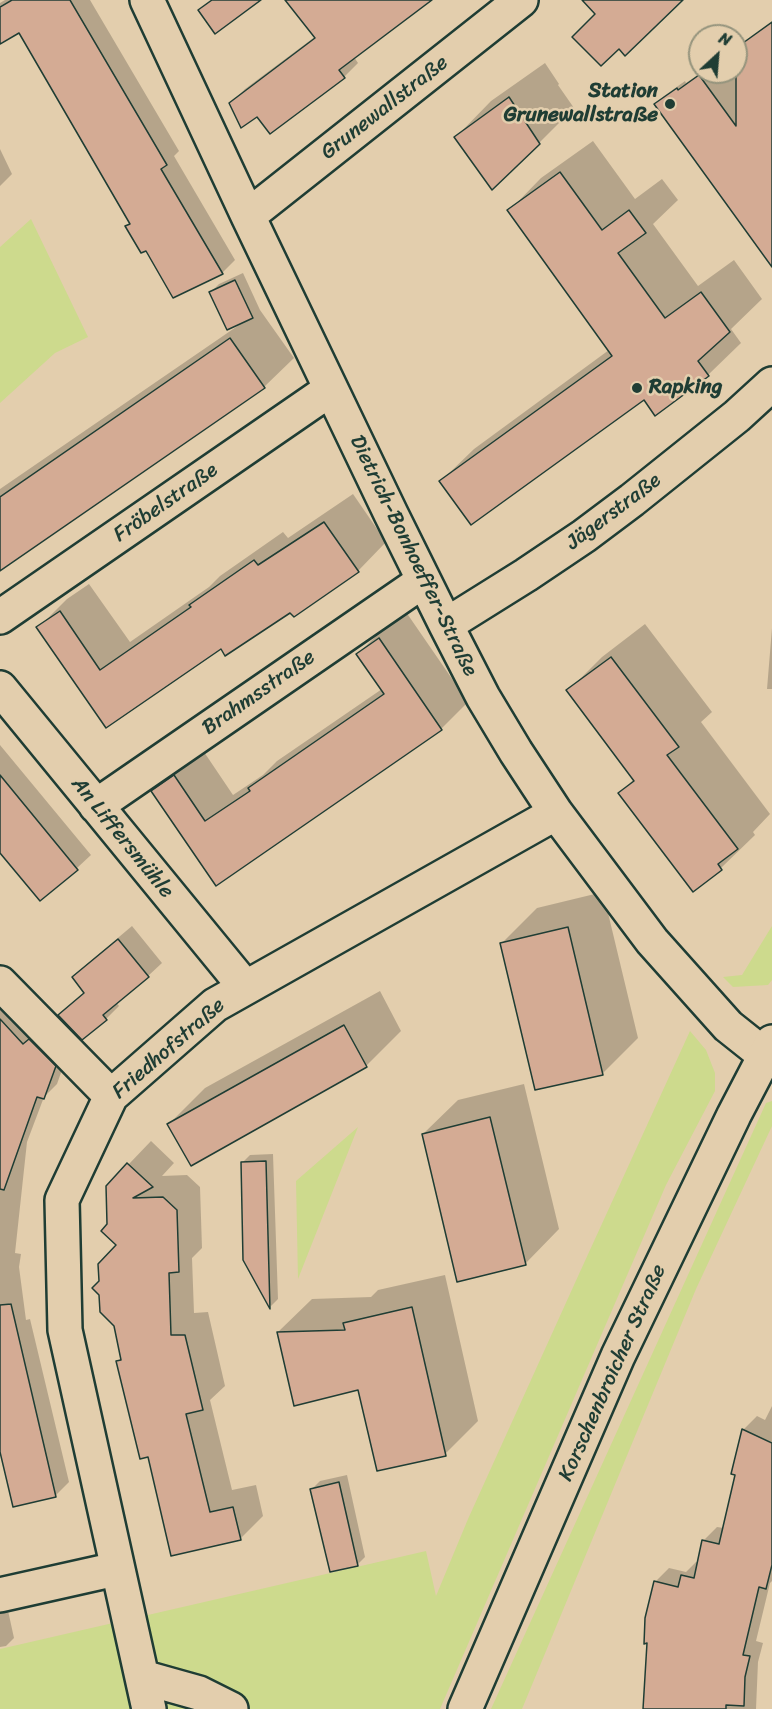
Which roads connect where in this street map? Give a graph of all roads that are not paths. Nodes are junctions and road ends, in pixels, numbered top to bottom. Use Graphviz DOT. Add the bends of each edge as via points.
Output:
graph roads {
  1 [pos="147,0"];
  2 [pos="521,0"];
  3 [pos="248,216"];
  4 [pos="772,384"];
  5 [pos="331,389"];
  6 [pos="423,581"];
  7 [pos="0,617"];
  8 [pos="446,625"];
  9 [pos="0,688"];
  10 [pos="96,806"];
  11 [pos="556,813"];
  12 [pos="0,983"];
  13 [pos="245,987"];
  14 [pos="769,1053"];
  15 [pos="111,1096"];
  16 [pos="117,1569"];
  17 [pos="0,1595"];
  18 [pos="142,1677"];
  19 [pos="149,1709"];
  20 [pos="231,1709"];
  21 [pos="465,1709"];
  1 -- 3 [label="street, Dietrich-Bonhoeffer-Straße"];
  2 -- 3 [label="street, Grunewallstraße"];
  3 -- 5 [label="street, Dietrich-Bonhoeffer-Straße"];
  4 -- 8 [label="street, Jägerstraße" via="584,536"];
  5 -- 6 [label="street, Dietrich-Bonhoeffer-Straße"];
  5 -- 7 [label="street, Fröbelstraße"];
  6 -- 8 [label="street, Dietrich-Bonhoeffer-Straße"];
  6 -- 10 [label="street, Brahmsstraße"];
  8 -- 11 [label="street, Dietrich-Bonhoeffer-Straße" via="483,697"];
  9 -- 10 [label="street, An Liffersmühle"];
  10 -- 13 [label="street, An Liffersmühle"];
  11 -- 13 [label="street, Friedhofstraße"];
  11 -- 14 [label="street, Dietrich-Bonhoeffer-Straße" via="652,941 728,1026"];
  12 -- 15 [label="street"];
  13 -- 15 [label="street, Friedhofstraße" via="215,1005"];
  14 -- 21 [label="street, Korschenbroicher Straße" via="725,1133 618,1356"];
  15 -- 16 [label="street, Friedhofstraße" via="62,1200 65,1330"];
  16 -- 17 [label="street"];
  16 -- 18 [label="street, Friedhofstraße"];
  18 -- 19 [label="street, Friedhofstraße"];
  18 -- 20 [label="street" via="199,1693"];
}
